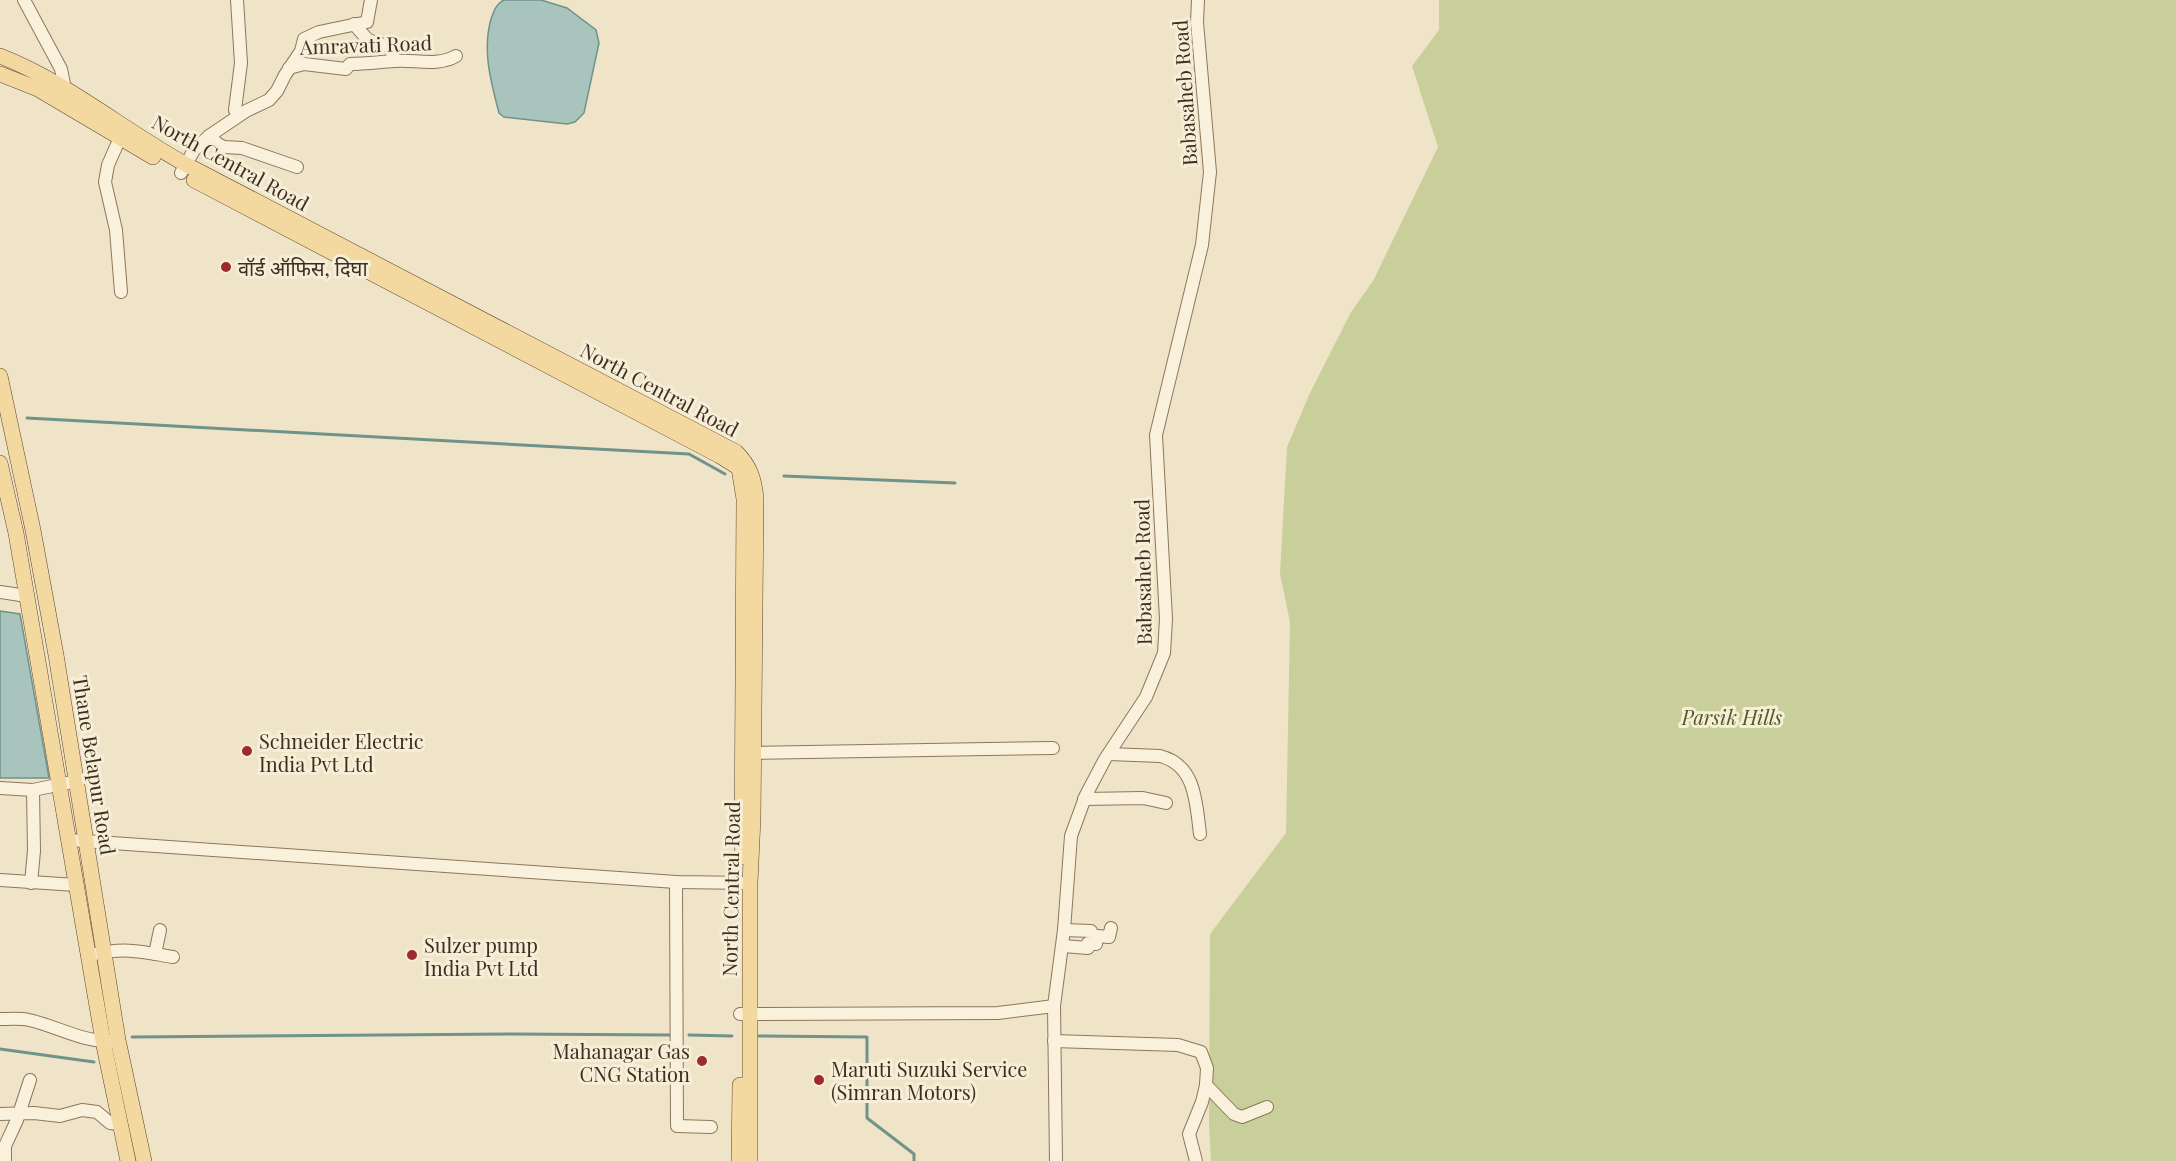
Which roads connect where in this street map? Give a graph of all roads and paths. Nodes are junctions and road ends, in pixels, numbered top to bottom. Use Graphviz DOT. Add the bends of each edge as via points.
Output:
graph roads {
  1 [pos="24,0"];
  2 [pos="237,0"];
  3 [pos="371,0"];
  4 [pos="1198,0"];
  5 [pos="354,24"];
  6 [pos="0,56"];
  7 [pos="456,56"];
  8 [pos="394,61"];
  9 [pos="289,68"];
  10 [pos="0,74"];
  11 [pos="65,89"];
  12 [pos="241,114"];
  13 [pos="122,133"];
  14 [pos="208,136"];
  15 [pos="297,167"];
  16 [pos="183,168"];
  17 [pos="121,292"];
  18 [pos="0,376"];
  19 [pos="0,463"];
  20 [pos="6,514"];
  21 [pos="0,592"];
  22 [pos="27,596"];
  23 [pos="1053,748"];
  24 [pos="747,753"];
  25 [pos="1109,754"];
  26 [pos="77,781"];
  27 [pos="60,784"];
  28 [pos="0,788"];
  29 [pos="33,790"];
  30 [pos="1084,799"];
  31 [pos="1166,803"];
  32 [pos="1200,834"];
  33 [pos="69,840"];
  34 [pos="87,841"];
  35 [pos="0,880"];
  36 [pos="676,882"];
  37 [pos="31,883"];
  38 [pos="746,883"];
  39 [pos="76,885"];
  40 [pos="1111,928"];
  41 [pos="160,930"];
  42 [pos="1064,930"];
  43 [pos="1091,931"];
  44 [pos="1063,946"];
  45 [pos="104,952"];
  46 [pos="155,954"];
  47 [pos="88,955"];
  48 [pos="173,957"];
  49 [pos="1054,1006"];
  50 [pos="747,1018"];
  51 [pos="0,1019"];
  52 [pos="118,1040"];
  53 [pos="102,1041"];
  54 [pos="1054,1041"];
  55 [pos="30,1080"];
  56 [pos="1206,1085"];
  57 [pos="1267,1107"];
  58 [pos="18,1112"];
  59 [pos="0,1114"];
  60 [pos="120,1124"];
  61 [pos="711,1127"];
  62 [pos="5,1161"];
  63 [pos="128,1161"];
  64 [pos="144,1161"];
  65 [pos="739,1161"];
  66 [pos="750,1161"];
  67 [pos="1056,1161"];
  68 [pos="1196,1161"];
  1 -- 11 [label="street" via="61,69"];
  2 -- 12 [label="street" via="241,63 235,110"];
  3 -- 5 [label="street" via="367,22"];
  4 -- 25 [label="street, Babasaheb Road" via="1210,172 1202,245 1156,435 1166,619 1164,653 1146,697"];
  5 -- 8 [label="street" via="367,39 388,45"];
  5 -- 9 [label="street" via="304,39"];
  6 -- 11 [label="main road, North Central Road"];
  7 -- 8 [label="street, Amravati Road" via="439,61"];
  8 -- 9 [label="street, Amravati Road" via="350,64 346,69 304,64"];
  9 -- 12 [label="street, Amravati Road" via="270,100"];
  10 -- 13 [label="main road, North Central Road" via="38,89"];
  11 -- 13 [label="main road, North Central Road"];
  12 -- 14 [label="street, Amravati Road"];
  13 -- 16 [label="main road, North Central Road"];
  13 -- 17 [label="street" via="105,182 116,230"];
  14 -- 15 [label="street" via="224,147 242,148"];
  14 -- 16 [label="street, Amravati Road"];
  16 -- 24 [label="main road, North Central Road" via="736,452 754,480 756,498"];
  18 -- 26 [label="main road, Thane Belapur Road" via="33,530"];
  19 -- 20 [label="main road, Thane Belapur Road"];
  20 -- 22 [label="main road, Thane Belapur Road"];
  21 -- 22 [label="street"];
  22 -- 27 [label="main road, Thane Belapur Road"];
  23 -- 24 [label="street"];
  24 -- 38 [label="main road, North Central Road" via="753,818"];
  25 -- 30 [label="street, Babasaheb Road"];
  25 -- 32 [label="street" via="1160,756 1185,771 1197,807"];
  26 -- 27 [label="street"];
  26 -- 34 [label="main road, Thane Belapur Road"];
  27 -- 29 [label="street"];
  27 -- 33 [label="main road, Thane Belapur Road"];
  28 -- 29 [label="street"];
  29 -- 37 [label="street"];
  30 -- 31 [label="street" via="1143,798"];
  30 -- 42 [label="street, Babasaheb Road" via="1071,836"];
  33 -- 34 [label="street"];
  33 -- 39 [label="main road, Thane Belapur Road"];
  34 -- 36 [label="street"];
  34 -- 45 [label="main road, Thane Belapur Road"];
  35 -- 37 [label="street"];
  36 -- 38 [label="street"];
  36 -- 61 [label="street" via="677,1126"];
  37 -- 39 [label="street"];
  38 -- 50 [label="main road, North Central Road"];
  39 -- 47 [label="main road, Thane Belapur Road"];
  40 -- 44 [label="street" via="1109,937 1097,936 1096,944 1088,943 1088,948"];
  41 -- 46 [label="street"];
  42 -- 43 [label="street"];
  42 -- 44 [label="street, Babasaheb Road"];
  44 -- 49 [label="street, Babasaheb Road"];
  45 -- 46 [label="street" via="119,949"];
  45 -- 47 [label="street"];
  45 -- 52 [label="main road, Thane Belapur Road"];
  46 -- 48 [label="street"];
  47 -- 53 [label="main road, Thane Belapur Road"];
  49 -- 50 [label="street" via="998,1013"];
  49 -- 54 [label="street, Babasaheb Road"];
  50 -- 65 [label="main road, North Central Road"];
  50 -- 66 [label="main road, North Central Road"];
  51 -- 53 [label="street" via="28,1020"];
  52 -- 53 [label="street"];
  52 -- 64 [label="main road, Thane Belapur Road"];
  53 -- 60 [label="main road, Thane Belapur Road"];
  54 -- 56 [label="street" via="1178,1045 1201,1052 1207,1068"];
  54 -- 67 [label="street, Babasaheb Road"];
  55 -- 58 [label="street"];
  56 -- 57 [label="street" via="1242,1116"];
  56 -- 68 [label="street" via="1189,1134"];
  58 -- 59 [label="street"];
  58 -- 60 [label="street" via="60,1116 82,1110"];
  58 -- 62 [label="street" via="5,1146"];
  60 -- 63 [label="main road, Thane Belapur Road"];
}
